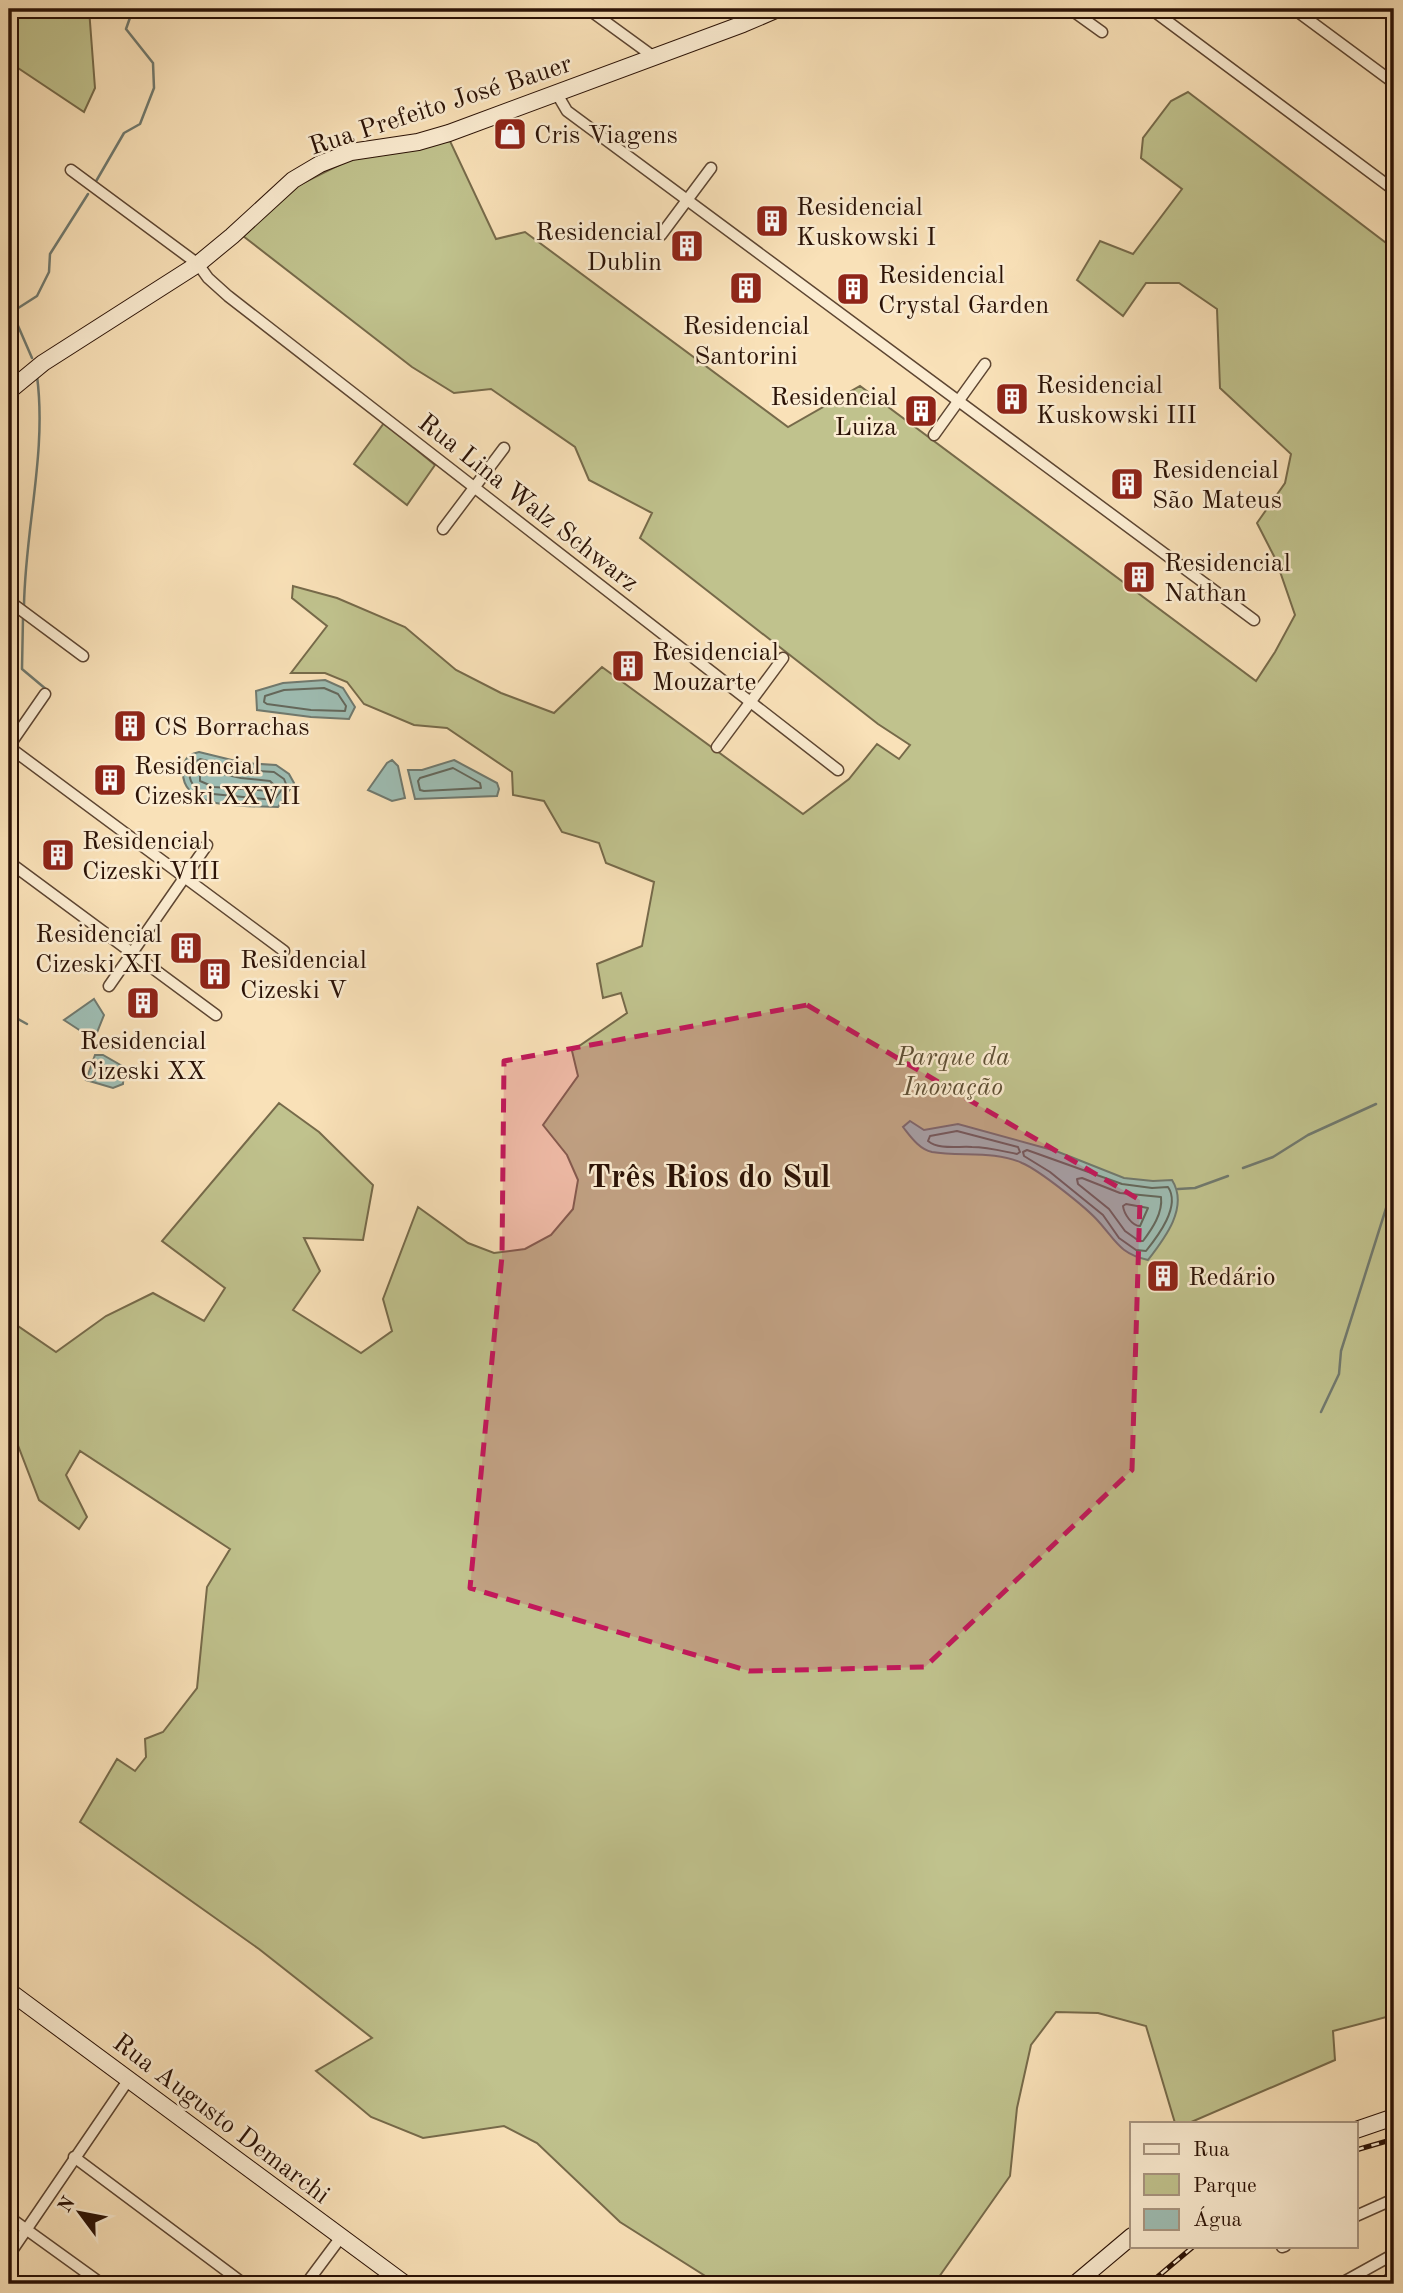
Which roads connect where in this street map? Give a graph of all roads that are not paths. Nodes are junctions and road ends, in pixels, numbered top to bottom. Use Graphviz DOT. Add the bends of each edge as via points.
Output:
graph roads {
  1 [pos="588,9"];
  2 [pos="778,9"];
  3 [pos="1070,9"];
  4 [pos="1151,9"];
  5 [pos="1294,9"];
  6 [pos="1102,32"];
  7 [pos="654,57"];
  8 [pos="1394,83"];
  9 [pos="557,94"];
  10 [pos="711,168"];
  11 [pos="71,170"];
  12 [pos="1394,190"];
  13 [pos="687,200"];
  14 [pos="661,235"];
  15 [pos="198,264"];
  16 [pos="985,364"];
  17 [pos="9,391"];
  18 [pos="958,401"];
  19 [pos="934,435"];
  20 [pos="504,448"];
  21 [pos="474,488"];
  22 [pos="443,529"];
  23 [pos="9,600"];
  24 [pos="1254,620"];
  25 [pos="83,656"];
  26 [pos="783,658"];
  27 [pos="45,694"];
  28 [pos="750,703"];
  29 [pos="9,746"];
  30 [pos="717,747"];
  31 [pos="838,770"];
  32 [pos="207,845"];
  33 [pos="9,862"];
  34 [pos="184,879"];
  35 [pos="284,951"];
  36 [pos="132,953"];
  37 [pos="108,986"];
  38 [pos="216,1015"];
  39 [pos="9,1991"];
  40 [pos="129,2079"];
  41 [pos="1394,2117"];
  42 [pos="1358,2129"];
  43 [pos="74,2157"];
  44 [pos="1394,2199"];
  45 [pos="1358,2215"];
  46 [pos="9,2217"];
  47 [pos="26,2227"];
  48 [pos="341,2237"];
  49 [pos="1130,2238"];
  50 [pos="1394,2245"];
  51 [pos="9,2255"];
  52 [pos="1394,2255"];
  53 [pos="102,2284"];
  54 [pos="244,2284"];
  55 [pos="306,2284"];
  56 [pos="405,2284"];
  57 [pos="1076,2284"];
  58 [pos="1340,2284"];
  1 -- 7 [label="street"];
  2 -- 7 [label="street, Rua Prefeito José Bauer"];
  3 -- 6 [label="street"];
  4 -- 12 [label="street"];
  5 -- 8 [label="street"];
  7 -- 9 [label="street, Rua Prefeito José Bauer"];
  9 -- 13 [label="street" via="567,111"];
  9 -- 15 [label="street, Rua Prefeito José Bauer" via="418,142 351,152 320,164 293,180"];
  10 -- 13 [label="street"];
  11 -- 15 [label="street, Rua Lina Walz Schwarz"];
  13 -- 14 [label="street"];
  13 -- 18 [label="street"];
  15 -- 17 [label="street, Rua Prefeito José Bauer" via="43,363"];
  15 -- 21 [label="street, Rua Lina Walz Schwarz" via="228,296"];
  16 -- 18 [label="street"];
  18 -- 19 [label="street"];
  18 -- 24 [label="street"];
  20 -- 21 [label="street"];
  21 -- 22 [label="street"];
  21 -- 28 [label="street, Rua Lina Walz Schwarz"];
  23 -- 25 [label="street"];
  26 -- 28 [label="street"];
  27 -- 29 [label="street"];
  28 -- 30 [label="street"];
  28 -- 31 [label="street, Rua Lina Walz Schwarz"];
  29 -- 34 [label="street"];
  32 -- 34 [label="street"];
  33 -- 36 [label="street"];
  34 -- 35 [label="street"];
  34 -- 36 [label="street"];
  36 -- 37 [label="street"];
  36 -- 38 [label="street"];
  39 -- 40 [label="street, Rua Augusto Demarchi"];
  40 -- 43 [label="street"];
  40 -- 48 [label="street, Rua Augusto Demarchi"];
  41 -- 42 [label="street"];
  43 -- 47 [label="street"];
  43 -- 54 [label="street"];
  44 -- 45 [label="street"];
  46 -- 47 [label="street"];
  47 -- 51 [label="street"];
  47 -- 53 [label="street"];
  48 -- 55 [label="street"];
  48 -- 56 [label="street, Rua Augusto Demarchi"];
  49 -- 57 [label="street"];
  50 -- 52 [label="street"];
  52 -- 58 [label="street"];
}
